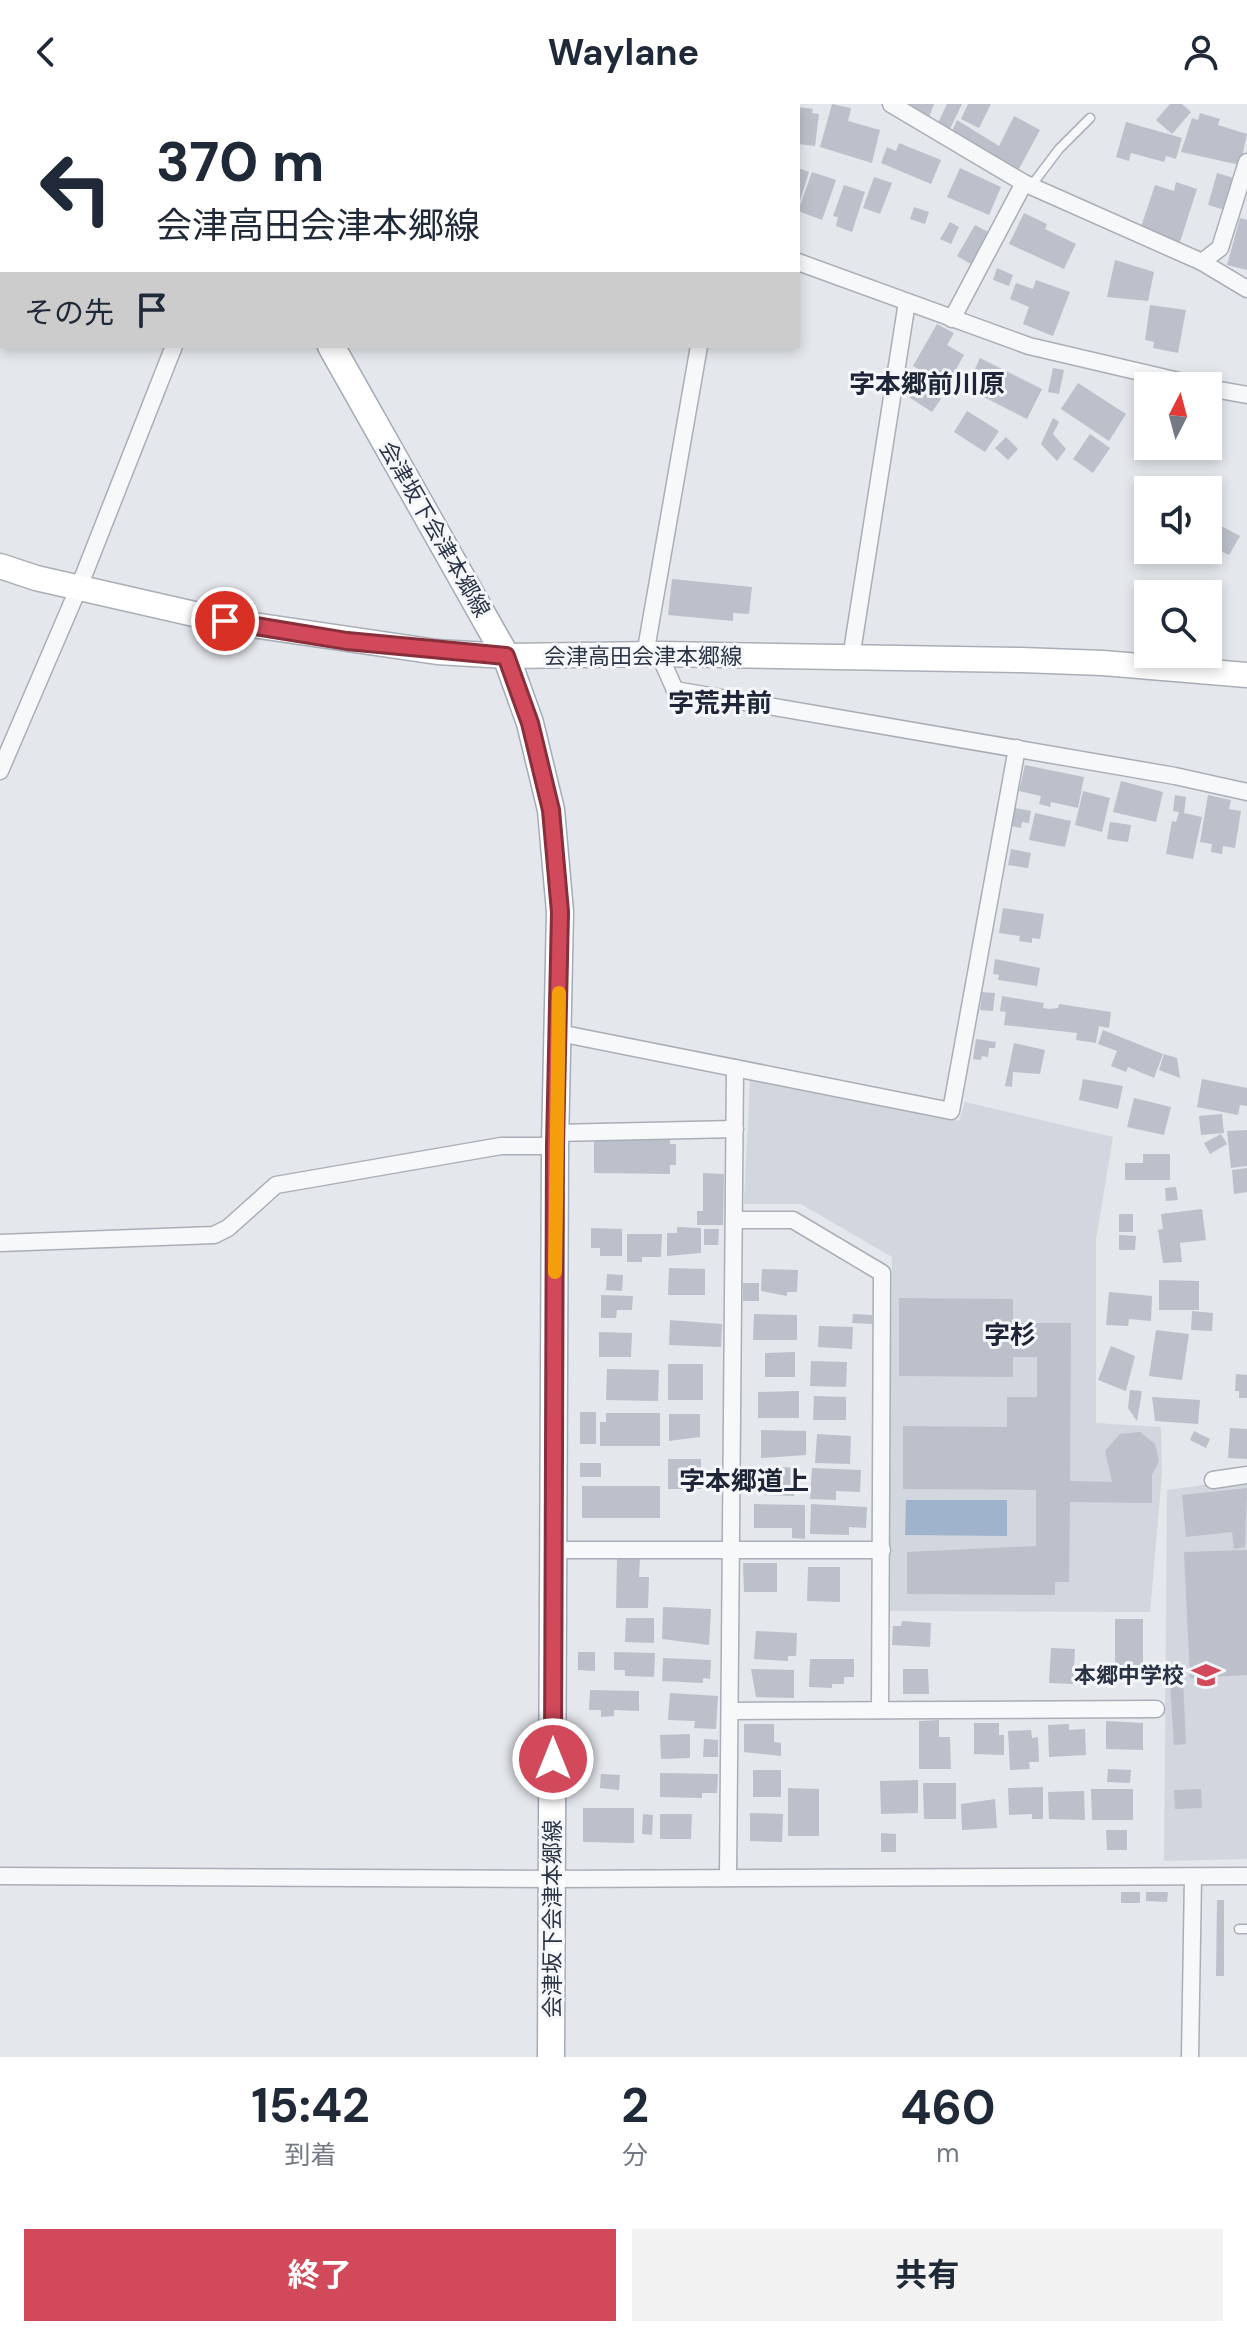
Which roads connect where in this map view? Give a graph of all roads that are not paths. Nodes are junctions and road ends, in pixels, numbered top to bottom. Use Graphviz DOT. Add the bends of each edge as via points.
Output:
graph roads {
  1 [pos="891,104"];
  2 [pos="1090,118"];
  3 [pos="1247,162"];
  4 [pos="1028,184"];
  5 [pos="1202,262"];
  6 [pos="800,263"];
  7 [pos="1247,289"];
  8 [pos="907,302"];
  9 [pos="952,319"];
  10 [pos="173,348"];
  11 [pos="332,348"];
  12 [pos="699,348"];
  13 [pos="1140,372"];
  14 [pos="1222,391"];
  15 [pos="1247,395"];
  16 [pos="0,566"];
  17 [pos="79,587"];
  18 [pos="652,654"];
  19 [pos="506,656"];
  20 [pos="851,658"];
  21 [pos="1247,675"];
  22 [pos="1017,748"];
  23 [pos="0,771"];
  24 [pos="1247,792"];
  25 [pos="559,1033"];
  26 [pos="735,1068"];
  27 [pos="735,1129"];
  28 [pos="555,1139"];
  29 [pos="734,1220"];
  30 [pos="0,1243"];
  31 [pos="1247,1475"];
  32 [pos="1213,1480"];
  33 [pos="554,1550"];
  34 [pos="731,1550"];
  35 [pos="882,1550"];
  36 [pos="1156,1709"];
  37 [pos="880,1710"];
  38 [pos="730,1711"];
  39 [pos="0,1876"];
  40 [pos="1247,1876"];
  41 [pos="1193,1877"];
  42 [pos="728,1878"];
  43 [pos="553,1879"];
  44 [pos="551,2057"];
  45 [pos="1190,2057"];
  1 -- 4 [label="street"];
  2 -- 4 [label="lane"];
  3 -- 5 [label="street" via="1220,248"];
  4 -- 5 [label="street"];
  4 -- 9 [label="street"];
  5 -- 7 [label="street"];
  6 -- 8 [label="street"];
  8 -- 9 [label="street"];
  8 -- 20 [label="street"];
  9 -- 13 [label="street" via="1029,346"];
  10 -- 17 [label="street"];
  11 -- 19 [label="main road, 会津坂下会津本郷線"];
  12 -- 18 [label="street"];
  14 -- 15 [label="street"];
  16 -- 17 [label="main road, 会津高田会津本郷線"];
  17 -- 19 [label="main road, 会津高田会津本郷線" via="332,639"];
  17 -- 23 [label="street"];
  18 -- 19 [label="main road, 会津高田会津本郷線"];
  18 -- 20 [label="main road, 会津高田会津本郷線"];
  18 -- 22 [label="street" via="675,690"];
  19 -- 25 [label="main road, 会津坂下会津本郷線" via="530,723 551,810 560,912"];
  20 -- 21 [label="main road, 会津高田会津本郷線" via="1103,663"];
  22 -- 24 [label="street"];
  22 -- 26 [label="street" via="951,1111"];
  25 -- 26 [label="street"];
  25 -- 28 [label="main road, 会津坂下会津本郷線"];
  26 -- 27 [label="street"];
  27 -- 28 [label="street"];
  27 -- 29 [label="street"];
  28 -- 30 [label="street" via="276,1185 214,1235"];
  28 -- 33 [label="main road, 会津坂下会津本郷線"];
  29 -- 34 [label="street"];
  29 -- 35 [label="street" via="793,1220 882,1273"];
  31 -- 32 [label="street"];
  33 -- 34 [label="street"];
  33 -- 43 [label="main road, 会津坂下会津本郷線"];
  34 -- 35 [label="street"];
  34 -- 38 [label="street"];
  35 -- 37 [label="street"];
  36 -- 37 [label="street"];
  37 -- 38 [label="street"];
  38 -- 42 [label="street"];
  39 -- 43 [label="street"];
  40 -- 41 [label="street"];
  41 -- 42 [label="street"];
  41 -- 45 [label="street"];
  42 -- 43 [label="street"];
  43 -- 44 [label="main road, 会津坂下会津本郷線"];
}
